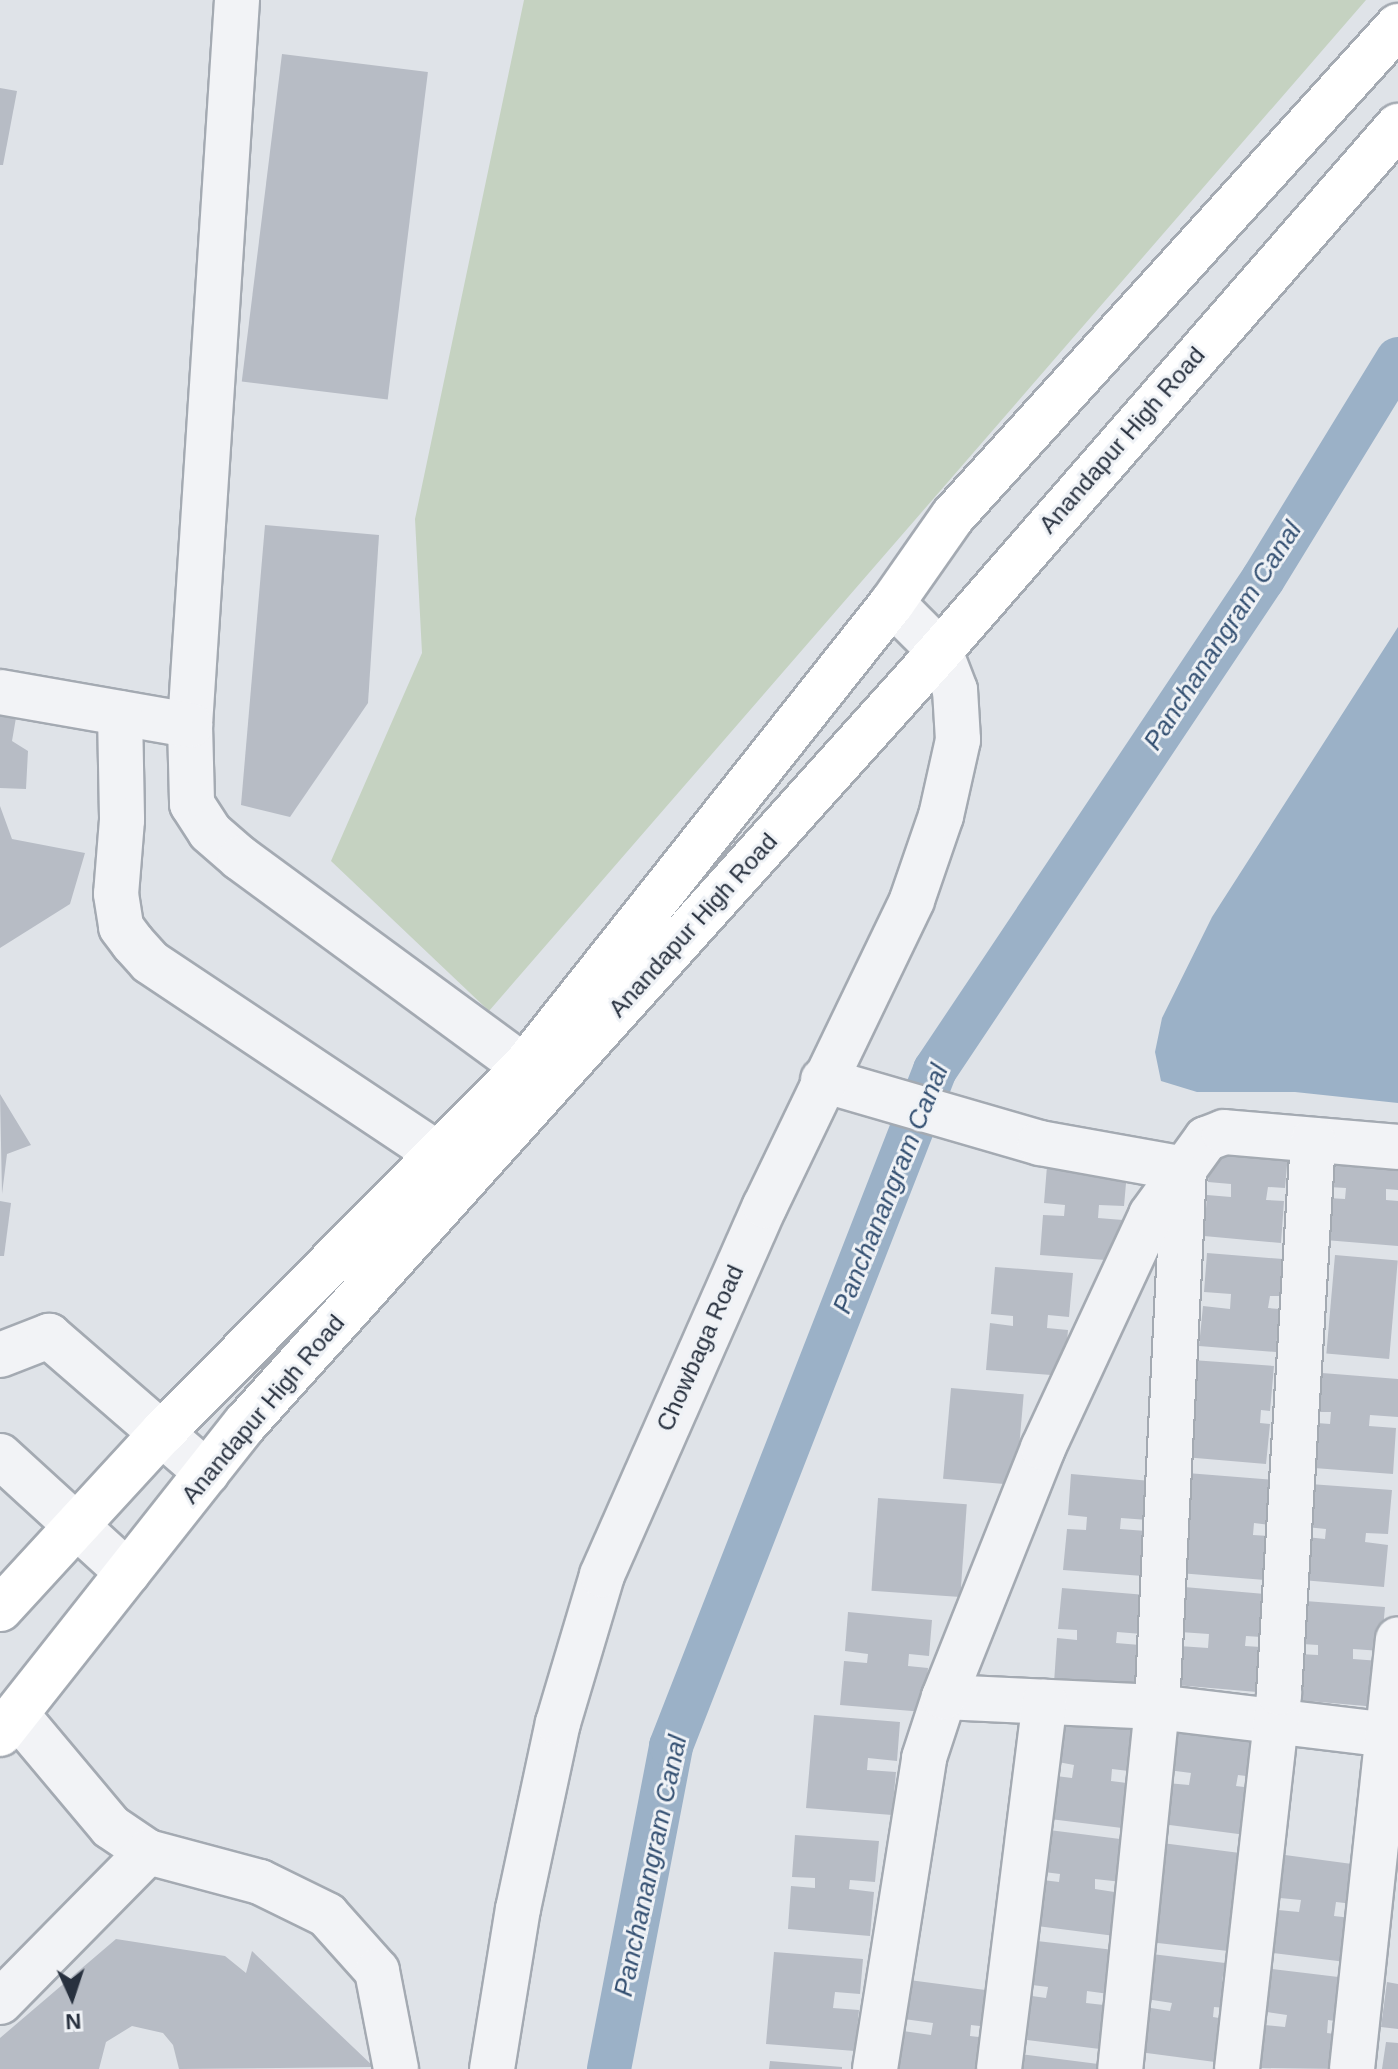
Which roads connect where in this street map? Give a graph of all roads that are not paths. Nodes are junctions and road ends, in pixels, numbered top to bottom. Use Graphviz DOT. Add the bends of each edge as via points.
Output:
graph roads {
  1 [pos="237,0"];
  2 [pos="1398,26"];
  3 [pos="1398,126"];
  4 [pos="892,603"];
  5 [pos="940,651"];
  6 [pos="0,692"];
  7 [pos="120,713"];
  8 [pos="190,725"];
  9 [pos="537,1076"];
  10 [pos="823,1080"];
  11 [pos="1313,1140"];
  12 [pos="1398,1147"];
  13 [pos="450,1168"];
  14 [pos="1184,1169"];
  15 [pos="0,1355"];
  16 [pos="163,1432"];
  17 [pos="0,1456"];
  18 [pos="207,1473"];
  19 [pos="76,1525"];
  20 [pos="128,1573"];
  21 [pos="0,1609"];
  22 [pos="1398,1639"];
  23 [pos="944,1697"];
  24 [pos="1045,1702"];
  25 [pos="1157,1707"];
  26 [pos="1276,1722"];
  27 [pos="16,1728"];
  28 [pos="1393,1736"];
  29 [pos="148,1852"];
  30 [pos="0,2002"];
  31 [pos="396,2069"];
  32 [pos="492,2069"];
  33 [pos="875,2069"];
  34 [pos="999,2069"];
  35 [pos="1120,2069"];
  36 [pos="1237,2069"];
  37 [pos="1352,2069"];
  1 -- 8 [label="street"];
  2 -- 4 [label="main road, Anandapur High Road" via="953,516"];
  3 -- 5 [label="main road, Anandapur High Road"];
  4 -- 5 [label="street"];
  4 -- 9 [label="main road, Anandapur High Road"];
  5 -- 9 [label="main road, Anandapur High Road"];
  5 -- 10 [label="street, Chowbaga Road" via="955,690 958,740 941,816 912,900"];
  6 -- 7 [label="street"];
  7 -- 8 [label="street"];
  7 -- 13 [label="street" via="122,820 116,894 121,927 150,962"];
  8 -- 9 [label="street" via="192,804 210,832"];
  9 -- 13 [label="main road, Anandapur High Road"];
  10 -- 14 [label="street" via="1040,1143"];
  10 -- 32 [label="street, Chowbaga Road" via="602,1575 558,1723 518,1909"];
  11 -- 12 [label="street"];
  11 -- 14 [label="street" via="1224,1132 1206,1139"];
  11 -- 26 [label="street"];
  13 -- 16 [label="main road, Anandapur High Road"];
  13 -- 18 [label="main road, Anandapur High Road"];
  14 -- 23 [label="street" via="1151,1215 1043,1448"];
  14 -- 25 [label="street"];
  15 -- 16 [label="street" via="49,1336"];
  16 -- 18 [label="street"];
  16 -- 19 [label="main road, Anandapur High Road"];
  17 -- 19 [label="street"];
  18 -- 20 [label="main road, Anandapur High Road"];
  19 -- 20 [label="street"];
  19 -- 21 [label="main road, Anandapur High Road"];
  20 -- 27 [label="main road, Anandapur High Road"];
  22 -- 28 [label="street"];
  23 -- 24 [label="street"];
  23 -- 33 [label="street" via="924,1758"];
  24 -- 25 [label="street"];
  24 -- 34 [label="street"];
  25 -- 26 [label="street"];
  25 -- 35 [label="street"];
  26 -- 28 [label="street"];
  26 -- 36 [label="street"];
  27 -- 29 [label="street" via="111,1827"];
  28 -- 37 [label="street"];
  29 -- 30 [label="street"];
  29 -- 31 [label="street" via="260,1882 327,1915 377,1971"];
}
